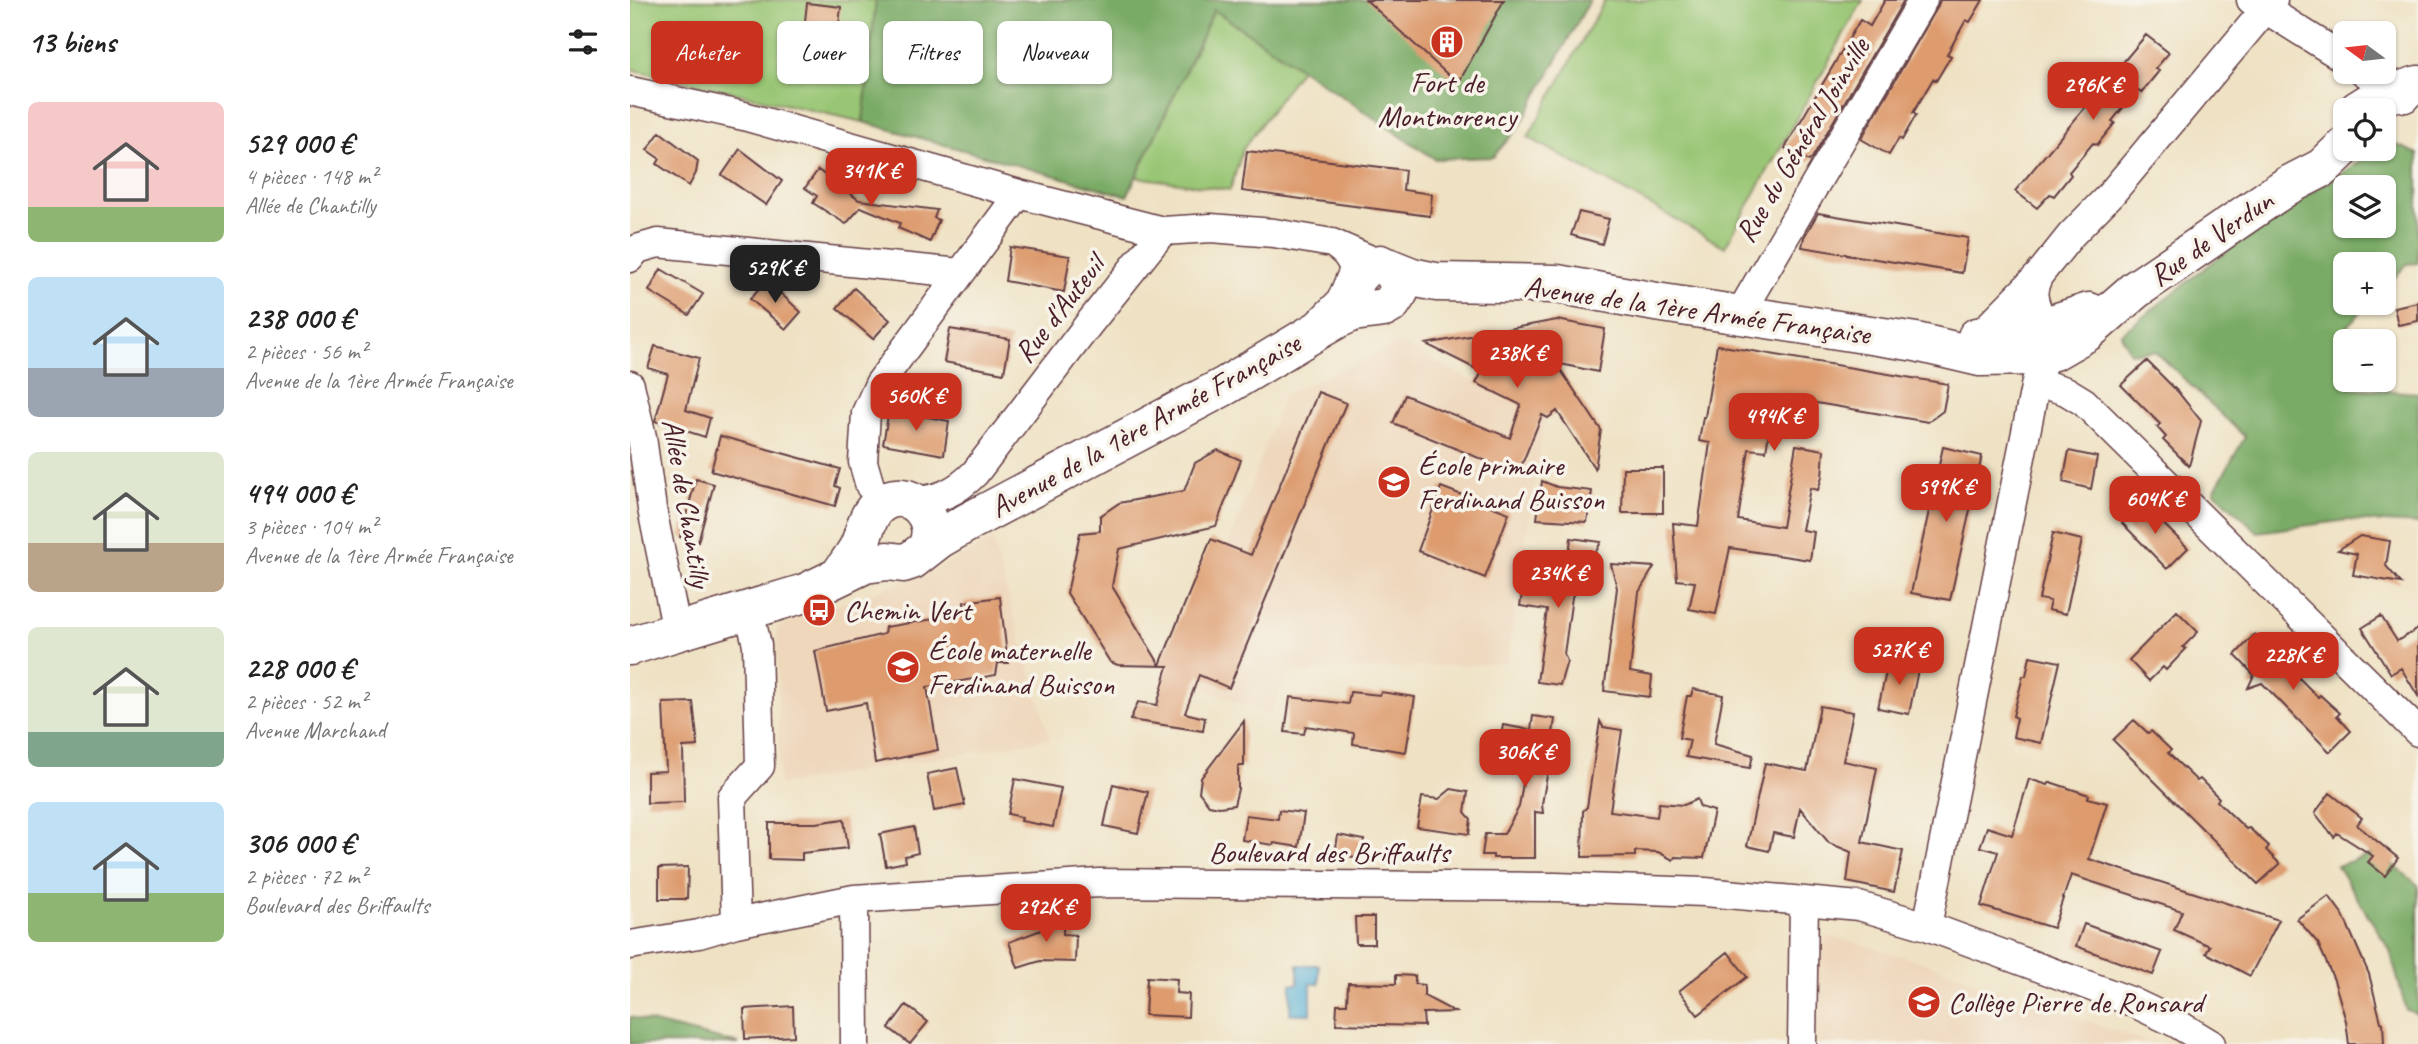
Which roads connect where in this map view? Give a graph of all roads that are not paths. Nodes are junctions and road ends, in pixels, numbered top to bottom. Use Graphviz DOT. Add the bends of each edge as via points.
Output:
graph roads {
  1 [pos="1923,0"];
  2 [pos="2263,3"];
  3 [pos="2333,51"];
  4 [pos="2383,84"];
  5 [pos="630,91"];
  6 [pos="2377,98"];
  7 [pos="2405,98"];
  8 [pos="2333,135"];
  9 [pos="2333,157"];
  10 [pos="2287,186"];
  11 [pos="1019,194"];
  12 [pos="1163,231"];
  13 [pos="630,258"];
  14 [pos="960,274"];
  15 [pos="1374,284"];
  16 [pos="1739,315"];
  17 [pos="2032,332"];
  18 [pos="1916,342"];
  19 [pos="630,385"];
  20 [pos="896,512"];
  21 [pos="840,575"];
  22 [pos="749,611"];
  23 [pos="677,632"];
  24 [pos="630,646"];
  25 [pos="2418,732"];
  26 [pos="854,899"];
  27 [pos="1804,901"];
  28 [pos="736,923"];
  29 [pos="1936,929"];
  30 [pos="630,945"];
  31 [pos="855,1044"];
  32 [pos="1802,1044"];
  33 [pos="2211,1044"];
  1 -- 16 [label="street, Rue du Général Joinville"];
  2 -- 3 [label="street"];
  2 -- 17 [label="street" via="2111,194 2071,234"];
  4 -- 7 [label="street"];
  5 -- 11 [label="street" via="744,116"];
  6 -- 7 [label="main road"];
  8 -- 10 [label="main road, Rue de Verdun"];
  9 -- 10 [label="main road, Rue de Verdun"];
  10 -- 17 [label="main road, Rue de Verdun" via="2135,290 2079,317"];
  11 -- 12 [label="street"];
  11 -- 14 [label="street"];
  12 -- 15 [label="street" via="1211,228 1332,243"];
  12 -- 20 [label="street, Rue d'Auteuil" via="975,473 947,495"];
  13 -- 14 [label="street" via="637,249 658,243"];
  14 -- 20 [label="street" via="879,384 866,413 863,462"];
  15 -- 16 [label="main road, Avenue de la 1ère Armée Française" via="1412,277 1436,282 1558,284"];
  15 -- 20 [label="main road, Avenue de la 1ère Armée Française" via="1353,312 1225,386 970,521 945,523"];
  16 -- 18 [label="main road, Avenue de la 1ère Armée Française"];
  17 -- 18 [label="main road, Avenue de la 1ère Armée Française"];
  17 -- 18 [label="main road, Avenue de la 1ère Armée Française" via="1980,357"];
  17 -- 25 [label="street" via="2066,391 2084,402"];
  17 -- 29 [label="street"];
  19 -- 23 [label="street, Allée de Chantilly"];
  20 -- 21 [label="main road" via="859,546"];
  20 -- 21 [label="main road" via="866,534 874,553 887,561 864,564"];
  21 -- 22 [label="main road" via="806,593"];
  22 -- 23 [label="main road"];
  22 -- 28 [label="street" via="757,645 760,766 732,797"];
  23 -- 24 [label="main road"];
  26 -- 27 [label="street, Boulevard des Briffaults" via="1100,883 1556,887"];
  26 -- 28 [label="street, Boulevard des Briffaults"];
  26 -- 31 [label="street"];
  27 -- 29 [label="street, Boulevard des Briffaults" via="1859,906"];
  27 -- 32 [label="street"];
  28 -- 30 [label="street, Boulevard des Briffaults"];
  29 -- 33 [label="street, Boulevard des Briffaults" via="2130,1001"];
}
